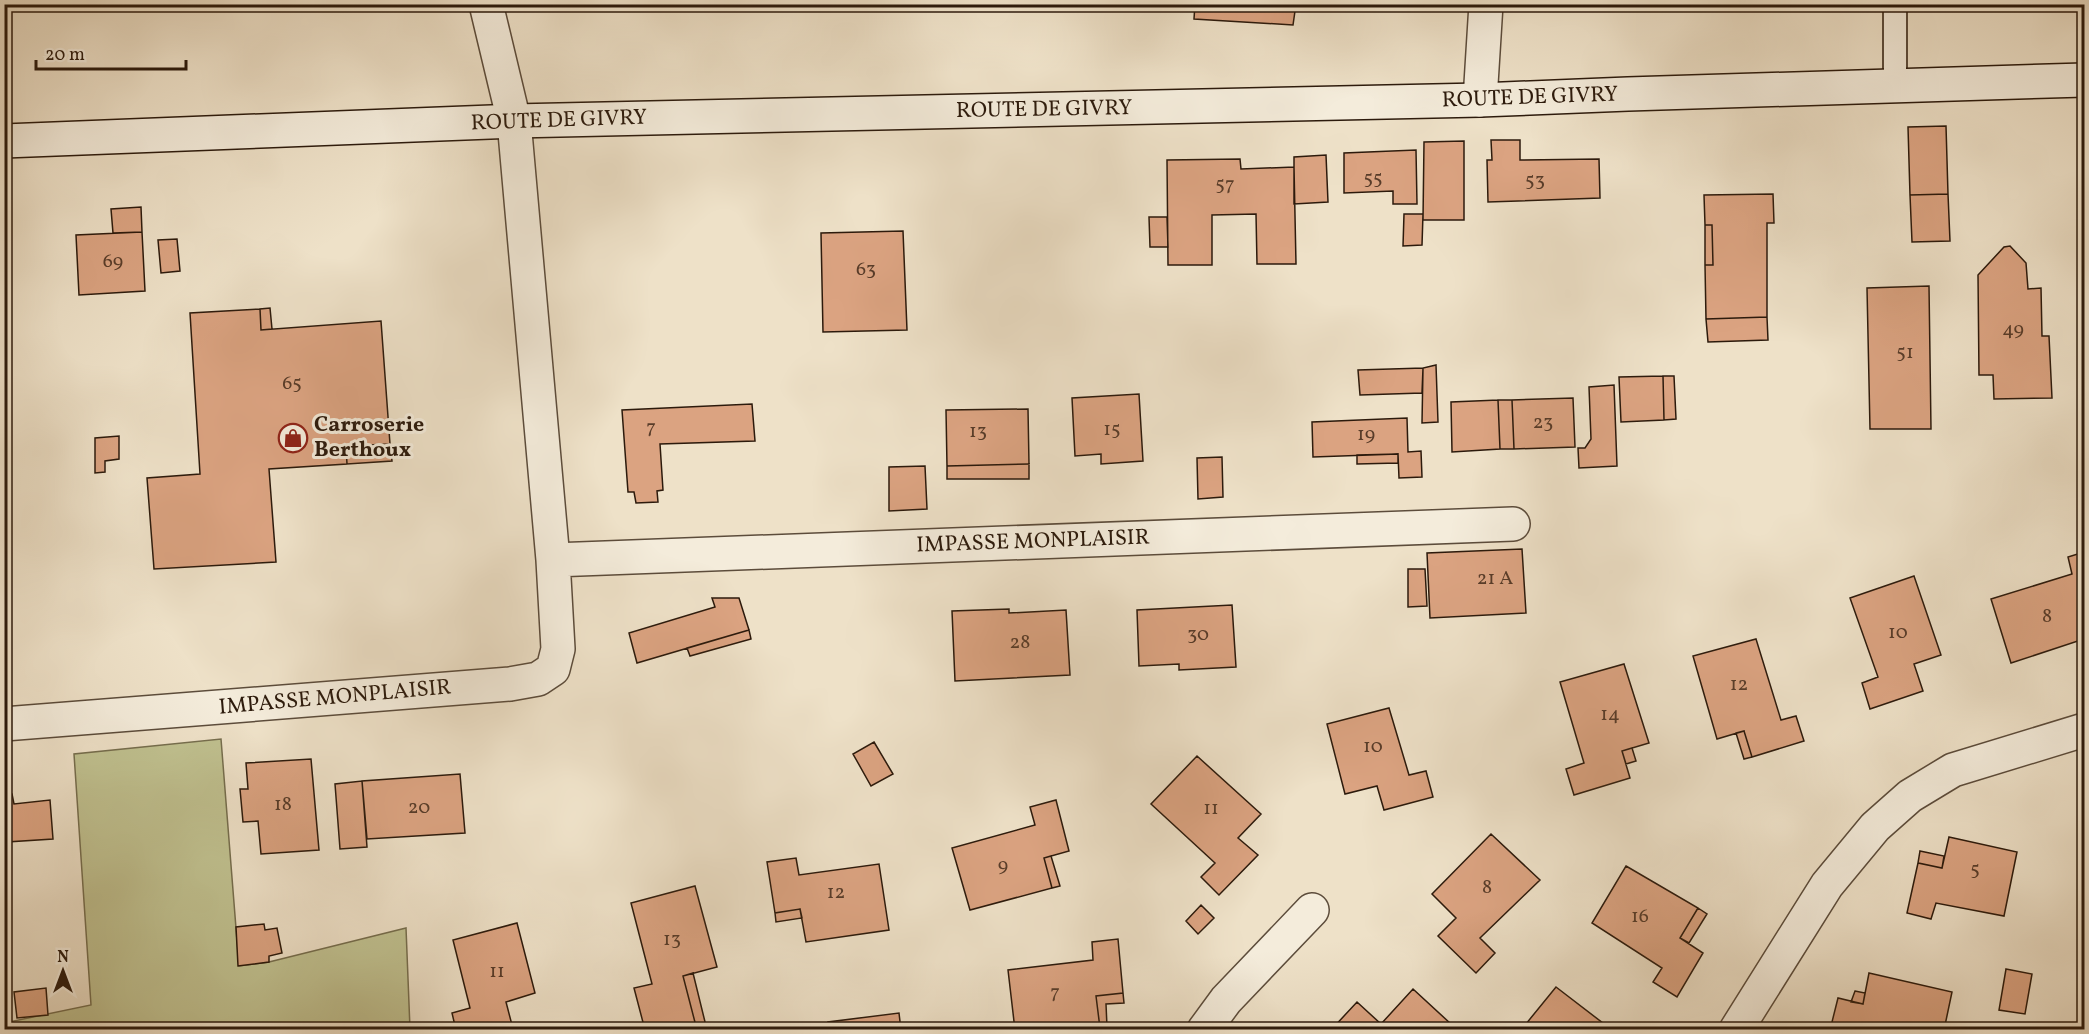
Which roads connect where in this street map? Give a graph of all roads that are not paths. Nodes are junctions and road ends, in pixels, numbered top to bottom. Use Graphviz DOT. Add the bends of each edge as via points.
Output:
graph roads {
  1 [pos="486,4"];
  2 [pos="1486,4"];
  3 [pos="1895,4"];
  4 [pos="2085,80"];
  5 [pos="1895,87"];
  6 [pos="1480,100"];
  7 [pos="514,121"];
  8 [pos="4,141"];
  9 [pos="1513,524"];
  10 [pos="553,560"];
  11 [pos="4,724"];
  12 [pos="2085,730"];
  13 [pos="1312,910"];
  14 [pos="1204,1029"];
  15 [pos="1736,1029"];
  1 -- 7 [label="street, IMPASSE MONPLAISIR"];
  2 -- 6 [label="street"];
  3 -- 5 [label="lane"];
  4 -- 5 [label="street, ROUTE DE GIVRY"];
  5 -- 6 [label="street, ROUTE DE GIVRY"];
  6 -- 7 [label="street, ROUTE DE GIVRY"];
  7 -- 8 [label="street, ROUTE DE GIVRY"];
  7 -- 10 [label="street, IMPASSE MONPLAISIR"];
  9 -- 10 [label="street, IMPASSE MONPLAISIR"];
  10 -- 11 [label="street, IMPASSE MONPLAISIR" via="558,649 553,669 538,679"];
  12 -- 15 [label="street" via="1953,770 1910,796 1875,827 1827,885"];
  13 -- 14 [label="street" via="1226,1000"];
}
